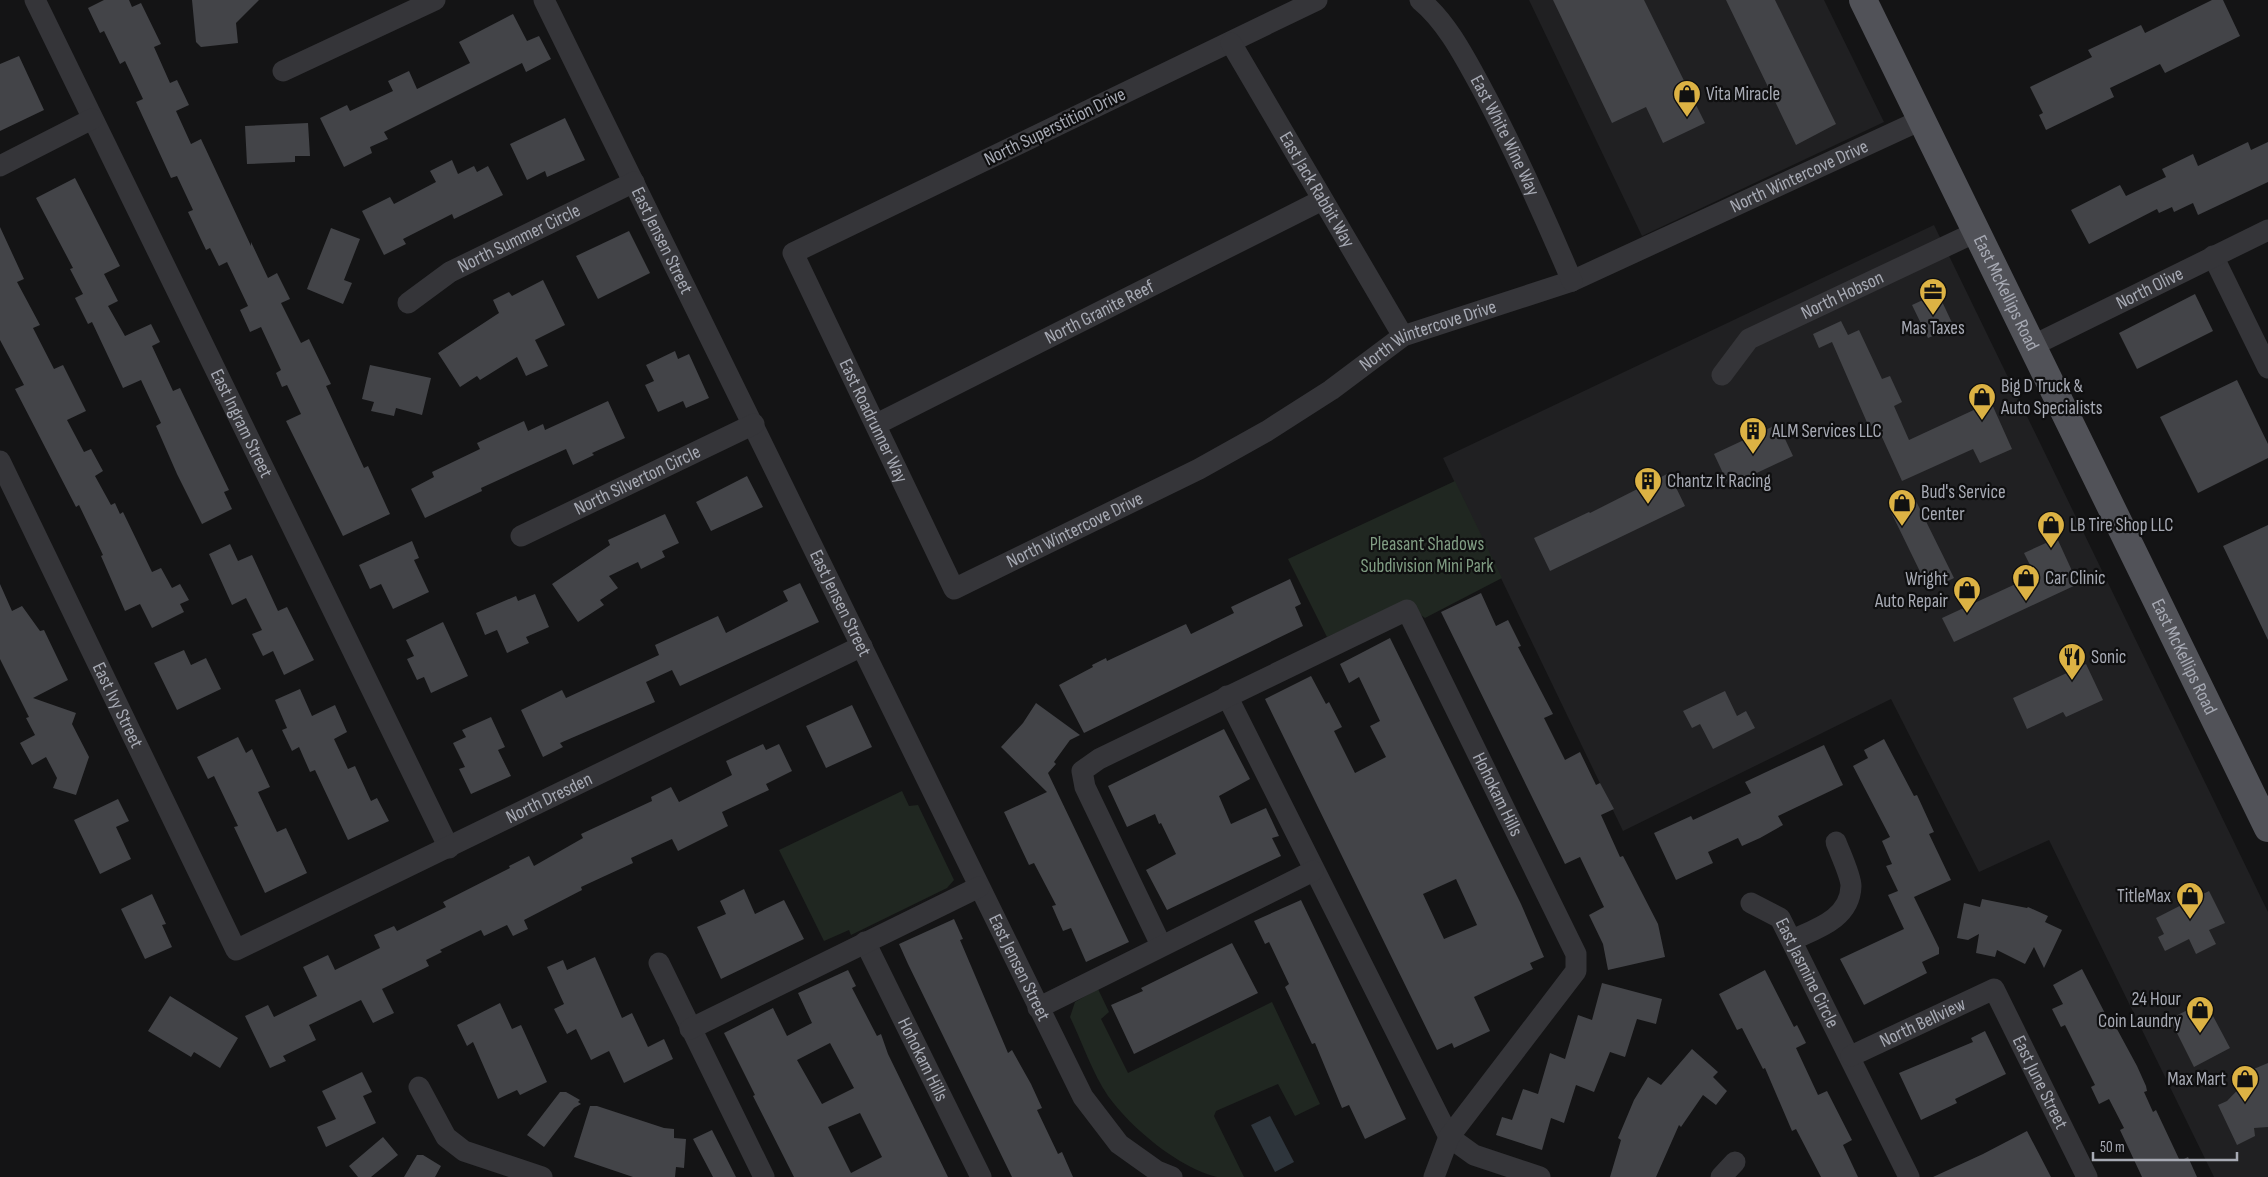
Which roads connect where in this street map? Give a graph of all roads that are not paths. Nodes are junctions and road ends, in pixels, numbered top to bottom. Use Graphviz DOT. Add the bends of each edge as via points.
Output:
graph roads {
  1 [pos="35,0"];
  2 [pos="435,0"];
  3 [pos="544,0"];
  4 [pos="1317,0"];
  5 [pos="1420,0"];
  6 [pos="1863,0"];
  7 [pos="1231,43"];
  8 [pos="283,71"];
  9 [pos="92,119"];
  10 [pos="1922,120"];
  11 [pos="0,166"];
  12 [pos="634,182"];
  13 [pos="1322,200"];
  14 [pos="2268,230"];
  15 [pos="1976,232"];
  16 [pos="794,253"];
  17 [pos="2214,256"];
  18 [pos="1572,281"];
  19 [pos="408,303"];
  20 [pos="1403,336"];
  21 [pos="2032,346"];
  22 [pos="2268,368"];
  23 [pos="1722,375"];
  24 [pos="754,424"];
  25 [pos="877,424"];
  26 [pos="0,461"];
  27 [pos="521,536"];
  28 [pos="954,589"];
  29 [pos="862,646"];
  30 [pos="1227,696"];
  31 [pos="2268,828"];
  32 [pos="1836,842"];
  33 [pos="449,848"];
  34 [pos="1313,870"];
  35 [pos="979,887"];
  36 [pos="1751,903"];
  37 [pos="1792,940"];
  38 [pos="865,942"];
  39 [pos="1161,945"];
  40 [pos="236,950"];
  41 [pos="660,963"];
  42 [pos="1994,990"];
  43 [pos="1038,1008"];
  44 [pos="690,1030"];
  45 [pos="1851,1056"];
  46 [pos="419,1087"];
  47 [pos="1449,1138"];
  48 [pos="542,1177"];
  49 [pos="764,1177"];
  50 [pos="981,1177"];
  51 [pos="1172,1177"];
  52 [pos="1434,1177"];
  53 [pos="1540,1177"];
  54 [pos="1909,1177"];
  55 [pos="2087,1177"];
  1 -- 9 [label="street, East Ingram Street"];
  2 -- 8 [label="street"];
  3 -- 12 [label="street, East Jensen Street"];
  4 -- 7 [label="street, North Superstition Drive"];
  5 -- 18 [label="street, East White Wine Way" via="1430,8 1465,58 1513,146"];
  6 -- 10 [label="main road, East McKellips Road"];
  7 -- 13 [label="street, East Jack Rabbit Way"];
  7 -- 16 [label="street, North Superstition Drive"];
  9 -- 11 [label="street"];
  9 -- 33 [label="street, East Ingram Street"];
  10 -- 15 [label="main road, East McKellips Road"];
  10 -- 18 [label="street, North Wintercove Drive"];
  12 -- 19 [label="street, North Summer Circle" via="450,272"];
  12 -- 24 [label="street, East Jensen Street"];
  13 -- 20 [label="street, East Jack Rabbit Way"];
  13 -- 25 [label="street, North Granite Reef"];
  14 -- 17 [label="street, North Olive"];
  15 -- 21 [label="main road, East McKellips Road"];
  15 -- 23 [label="street, North Hobson" via="1749,339"];
  16 -- 25 [label="street, East Roadrunner Way"];
  17 -- 21 [label="street, North Olive"];
  17 -- 22 [label="street"];
  18 -- 20 [label="street, North Wintercove Drive"];
  20 -- 28 [label="street, North Wintercove Drive" via="1331,390 1267,431 1198,469"];
  21 -- 31 [label="main road, East McKellips Road"];
  24 -- 27 [label="street, North Silverton Circle"];
  24 -- 29 [label="street, East Jensen Street"];
  25 -- 28 [label="street, East Roadrunner Way"];
  26 -- 40 [label="street, East Ivy Street"];
  29 -- 33 [label="street, North Dresden"];
  29 -- 35 [label="street, East Jensen Street"];
  30 -- 34 [label="street"];
  30 -- 39 [label="street, Hohokam Hills" via="1099,758 1082,770 1085,787"];
  30 -- 47 [label="street, Hohokam Hills" via="1406,610 1576,954 1576,971"];
  32 -- 37 [label="street" via="1851,886 1843,912"];
  33 -- 40 [label="street, North Dresden"];
  34 -- 39 [label="street"];
  34 -- 47 [label="street"];
  35 -- 38 [label="street"];
  35 -- 43 [label="street, East Jensen Street"];
  36 -- 37 [label="street, East Jasmine Circle" via="1780,918"];
  37 -- 45 [label="street, East Jasmine Circle"];
  38 -- 44 [label="street"];
  38 -- 50 [label="street, Hohokam Hills"];
  39 -- 43 [label="street"];
  41 -- 44 [label="street"];
  42 -- 45 [label="street, North Bellview"];
  42 -- 55 [label="street, East June Street"];
  43 -- 51 [label="street, East Jensen Street" via="1083,1097 1119,1144 1157,1171"];
  44 -- 49 [label="street"];
  45 -- 54 [label="street, East Jasmine Circle"];
  46 -- 48 [label="street" via="446,1137 464,1151"];
  47 -- 52 [label="street, Hohokam Hills"];
  47 -- 53 [label="street" via="1474,1155"];
}
